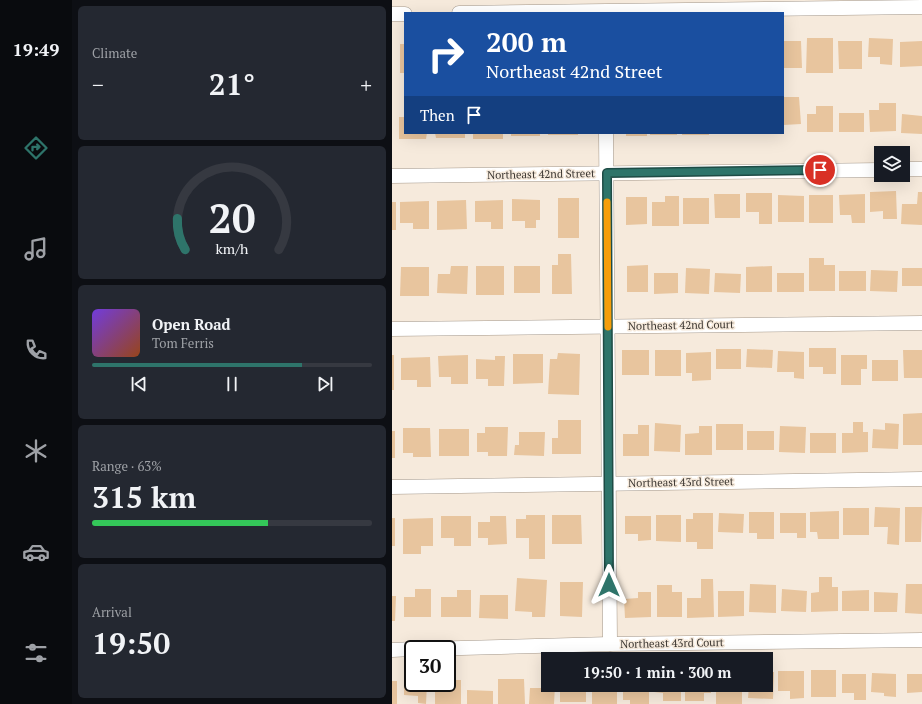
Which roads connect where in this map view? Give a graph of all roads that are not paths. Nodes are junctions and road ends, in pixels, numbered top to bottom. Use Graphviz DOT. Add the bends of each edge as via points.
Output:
graph roads {
  1 [pos="922,7"];
  2 [pos="605,8"];
  3 [pos="488,12"];
  4 [pos="392,14"];
  5 [pos="404,14"];
  6 [pos="606,134"];
  7 [pos="922,169"];
  8 [pos="874,170"];
  9 [pos="910,170"];
  10 [pos="607,173"];
  11 [pos="392,176"];
  12 [pos="922,323"];
  13 [pos="608,326"];
  14 [pos="392,329"];
  15 [pos="922,479"];
  16 [pos="609,483"];
  17 [pos="392,487"];
  18 [pos="922,640"];
  19 [pos="610,644"];
  20 [pos="456,648"];
  21 [pos="404,649"];
  22 [pos="392,650"];
  1 -- 2 [label="street"];
  2 -- 3 [label="street"];
  4 -- 5 [label="street"];
  6 -- 10 [label="street"];
  7 -- 9 [label="street"];
  8 -- 10 [label="street, Northeast 42nd Street"];
  10 -- 11 [label="street, Northeast 42nd Street"];
  10 -- 13 [label="street"];
  12 -- 13 [label="street, Northeast 42nd Court"];
  13 -- 14 [label="street, Northeast 42nd Court"];
  13 -- 16 [label="street"];
  15 -- 16 [label="street, Northeast 43rd Street"];
  16 -- 17 [label="street, Northeast 43rd Street"];
  16 -- 19 [label="street"];
  18 -- 19 [label="street, Northeast 43rd Court"];
  19 -- 20 [label="street, Northeast 43rd Court"];
  21 -- 22 [label="street"];
}
